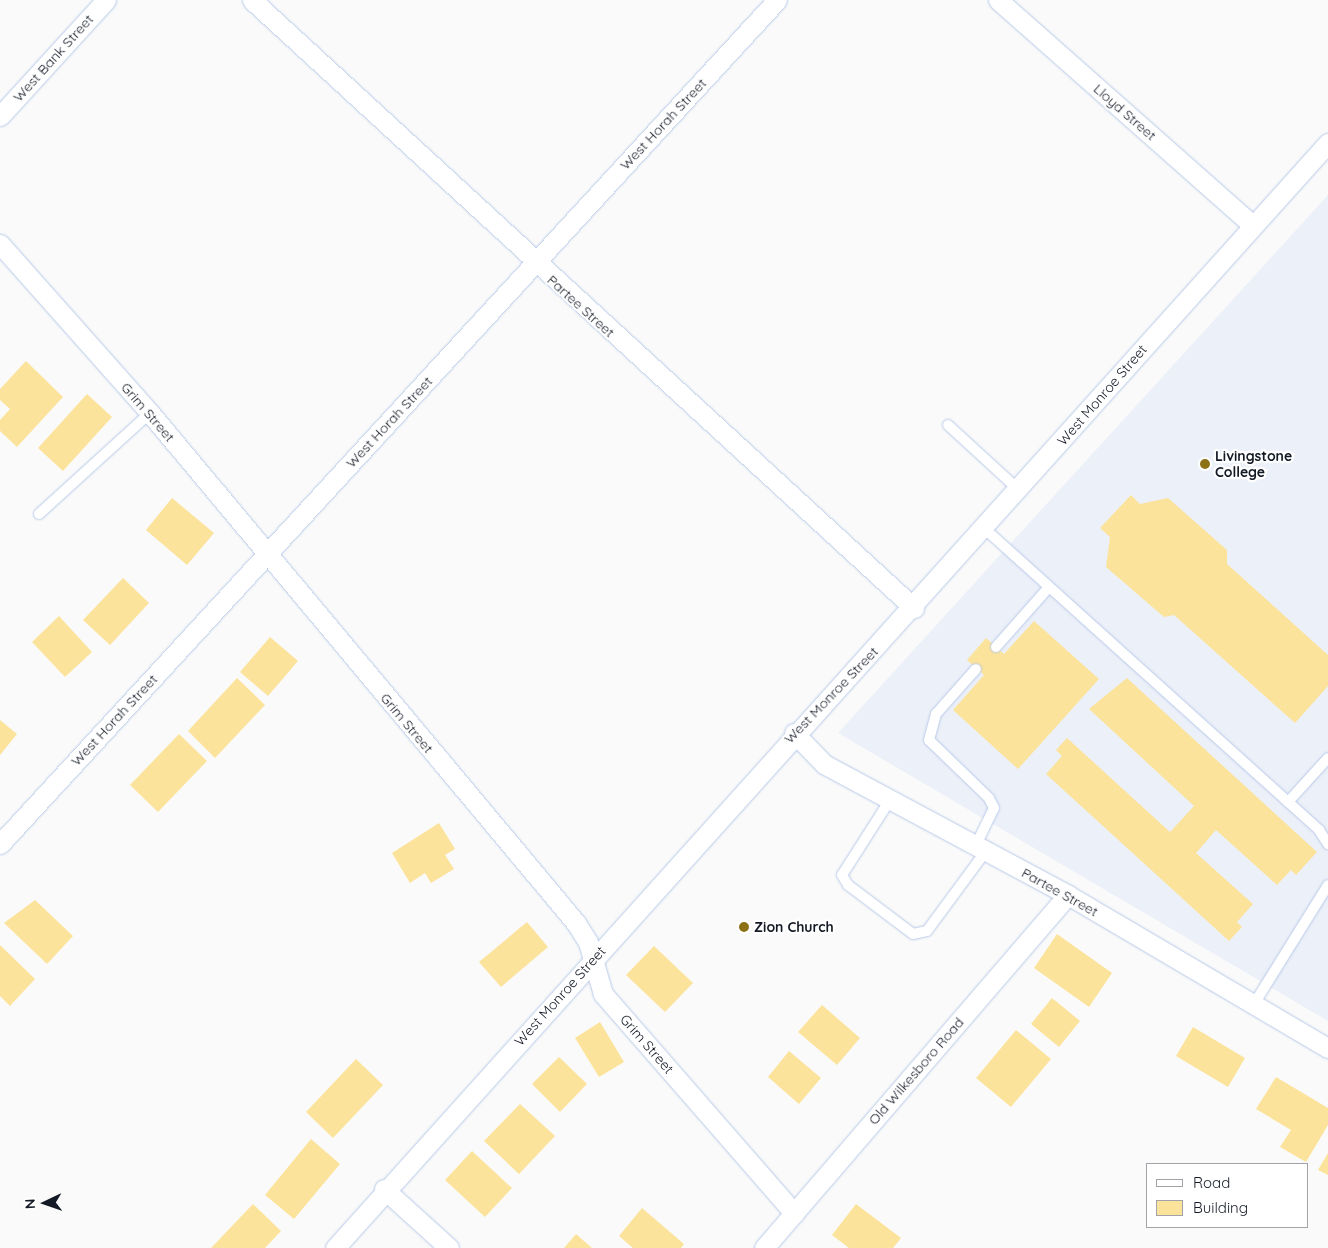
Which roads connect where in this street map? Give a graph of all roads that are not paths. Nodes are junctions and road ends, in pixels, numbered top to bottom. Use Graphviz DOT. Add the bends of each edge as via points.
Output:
graph roads {
  1 [pos="106,0"];
  2 [pos="252,0"];
  3 [pos="777,0"];
  4 [pos="998,0"];
  5 [pos="0,116"];
  6 [pos="1328,143"];
  7 [pos="1252,225"];
  8 [pos="0,244"];
  9 [pos="535,264"];
  10 [pos="150,413"];
  11 [pos="948,425"];
  12 [pos="1019,490"];
  13 [pos="39,514"];
  14 [pos="985,528"];
  15 [pos="267,555"];
  16 [pos="1050,587"];
  17 [pos="914,608"];
  18 [pos="996,647"];
  19 [pos="976,669"];
  20 [pos="794,733"];
  21 [pos="1328,758"];
  22 [pos="890,800"];
  23 [pos="1288,802"];
  24 [pos="0,844"];
  25 [pos="1328,844"];
  26 [pos="981,848"];
  27 [pos="1328,885"];
  28 [pos="1068,895"];
  29 [pos="593,960"];
  30 [pos="1254,1004"];
  31 [pos="1328,1048"];
  32 [pos="384,1189"];
  33 [pos="794,1212"];
  34 [pos="335,1248"];
  35 [pos="450,1248"];
  36 [pos="764,1248"];
  1 -- 5 [label="street, West Bank Street"];
  2 -- 9 [label="street, Partee Street"];
  3 -- 9 [label="street, West Horah Street"];
  4 -- 7 [label="street, Lloyd Street"];
  6 -- 7 [label="street, West Monroe Street"];
  7 -- 12 [label="street, West Monroe Street"];
  8 -- 10 [label="street, Grim Street"];
  9 -- 15 [label="street, West Horah Street"];
  9 -- 17 [label="street, Partee Street"];
  10 -- 13 [label="lane"];
  10 -- 15 [label="street, Grim Street"];
  11 -- 12 [label="lane"];
  12 -- 14 [label="street, West Monroe Street"];
  14 -- 16 [label="lane"];
  14 -- 17 [label="street, West Monroe Street"];
  15 -- 24 [label="street, West Horah Street"];
  15 -- 29 [label="street, Grim Street" via="576,923"];
  16 -- 18 [label="lane"];
  16 -- 23 [label="lane"];
  17 -- 20 [label="street, West Monroe Street"];
  19 -- 26 [label="lane" via="936,714 928,740 989,798 994,808"];
  20 -- 22 [label="street, Partee Street" via="824,764"];
  20 -- 29 [label="street, West Monroe Street"];
  21 -- 23 [label="lane"];
  22 -- 26 [label="street, Partee Street"];
  22 -- 26 [label="lane" via="842,875 848,885 913,934 927,932"];
  23 -- 25 [label="lane"];
  26 -- 28 [label="street, Partee Street"];
  27 -- 30 [label="lane"];
  28 -- 30 [label="street, Partee Street"];
  28 -- 33 [label="street, Old Wilkesboro Road"];
  29 -- 32 [label="street, West Monroe Street"];
  29 -- 33 [label="street, Grim Street" via="603,994"];
  30 -- 31 [label="street, Partee Street"];
  32 -- 34 [label="street, West Monroe Street"];
  32 -- 35 [label="street"];
  33 -- 36 [label="street, Old Wilkesboro Road"];
}
